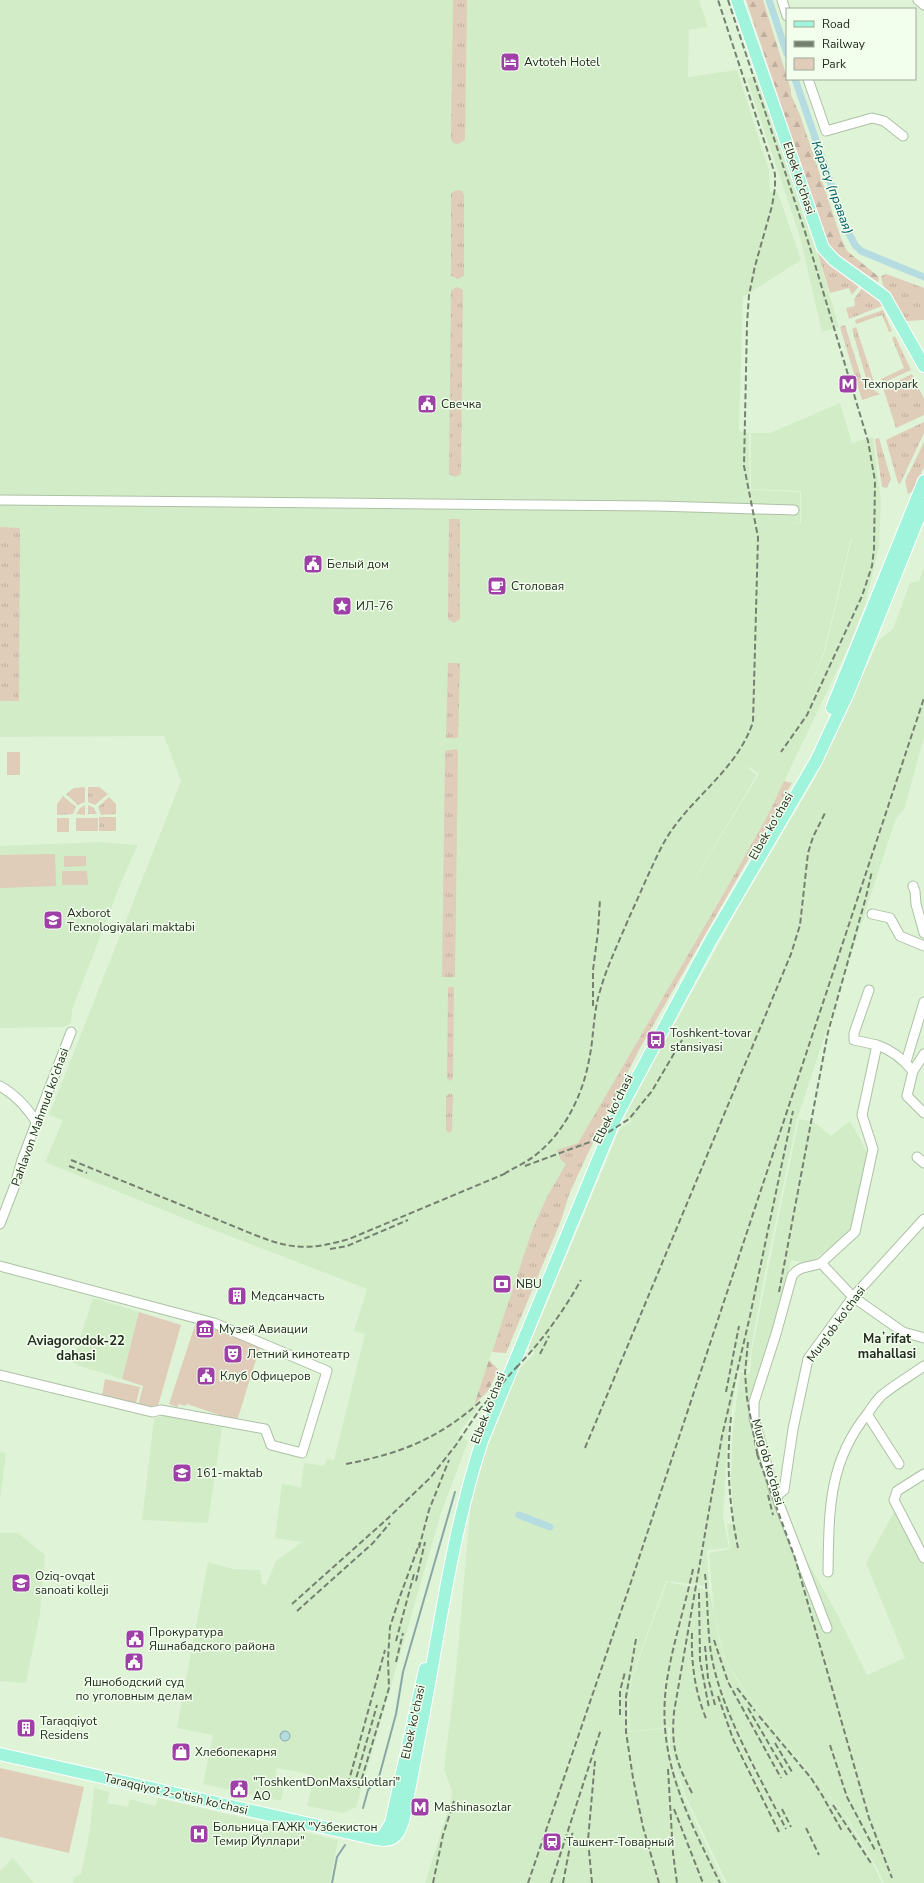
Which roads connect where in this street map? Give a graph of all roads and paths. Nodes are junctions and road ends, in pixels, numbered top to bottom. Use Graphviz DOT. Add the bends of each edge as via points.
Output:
graph roads {
  1 [pos="737,0"];
  2 [pos="782,0"];
  3 [pos="918,0"];
  4 [pos="924,5"];
  5 [pos="786,13"];
  6 [pos="808,80"];
  7 [pos="903,136"];
  8 [pos="902,328"];
  9 [pos="924,366"];
  10 [pos="924,377"];
  11 [pos="924,481"];
  12 [pos="0,500"];
  13 [pos="924,504"];
  14 [pos="794,510"];
  15 [pos="917,889"];
  16 [pos="872,914"];
  17 [pos="924,933"];
  18 [pos="924,946"];
  19 [pos="869,990"];
  20 [pos="924,1002"];
  21 [pos="71,1032"];
  22 [pos="878,1045"];
  23 [pos="924,1054"];
  24 [pos="906,1062"];
  25 [pos="913,1071"];
  26 [pos="0,1086"];
  27 [pos="924,1113"];
  28 [pos="37,1122"];
  29 [pos="924,1219"];
  30 [pos="0,1224"];
  31 [pos="821,1263"];
  32 [pos="0,1266"];
  33 [pos="853,1297"];
  34 [pos="924,1338"];
  35 [pos="924,1366"];
  36 [pos="0,1375"];
  37 [pos="867,1414"];
  38 [pos="899,1464"];
  39 [pos="924,1474"];
  40 [pos="778,1494"];
  41 [pos="924,1558"];
  42 [pos="828,1572"];
  43 [pos="827,1628"];
  44 [pos="0,1754"];
  45 [pos="376,1840"];
  1 -- 8 [label="main road, Elbek ko'chasi" via="823,248 834,260 881,292"];
  2 -- 5 [label="street"];
  3 -- 4 [label="street"];
  6 -- 7 [label="street" via="826,131 868,118 877,118"];
  8 -- 9 [label="main road, Elbek ko'chasi"];
  8 -- 10 [label="main road, Elbek ko'chasi"];
  11 -- 45 [label="main road, Elbek ko'chasi" via="809,759 654,1027 607,1119 496,1388 470,1454 457,1504 391,1823 384,1834"];
  12 -- 14 [label="street" via="734,507"];
  13 -- 45 [label="main road, Elbek ko'chasi" via="848,693 816,761 707,947 611,1126 482,1441 449,1569 436,1654 403,1822 398,1833 392,1838"];
  15 -- 17 [label="street" via="916,904"];
  16 -- 18 [label="street" via="890,918 900,936"];
  19 -- 22 [label="street" via="854,1033 854,1040"];
  20 -- 24 [label="street"];
  21 -- 28 [label="street, Pahlavon Mahmud ko'chasi"];
  22 -- 24 [label="street"];
  22 -- 31 [label="street" via="862,1115 873,1150 855,1232"];
  23 -- 25 [label="street"];
  24 -- 25 [label="street"];
  25 -- 27 [label="street" via="907,1096"];
  26 -- 28 [label="street" via="23,1104"];
  28 -- 30 [label="street, Pahlavon Mahmud ko'chasi"];
  29 -- 33 [label="street, Murg'ob ko'chasi"];
  31 -- 33 [label="street"];
  31 -- 43 [label="street, Murg’ob ko’chasi" via="796,1270 792,1276 756,1394 754,1418 774,1491"];
  32 -- 36 [label="street" via="214,1323 327,1371 302,1453 271,1445 265,1429 161,1410 152,1412"];
  33 -- 34 [label="street" via="903,1332"];
  33 -- 40 [label="street, Murg'ob ko'chasi" via="808,1359 793,1429 784,1490"];
  35 -- 37 [label="street" via="882,1396"];
  37 -- 38 [label="street"];
  37 -- 42 [label="street" via="846,1445 833,1485"];
  39 -- 41 [label="street" via="897,1491 894,1500"];
  44 -- 45 [label="main road, Taraqqiyot 2-o'tish ko'chasi"];
}
